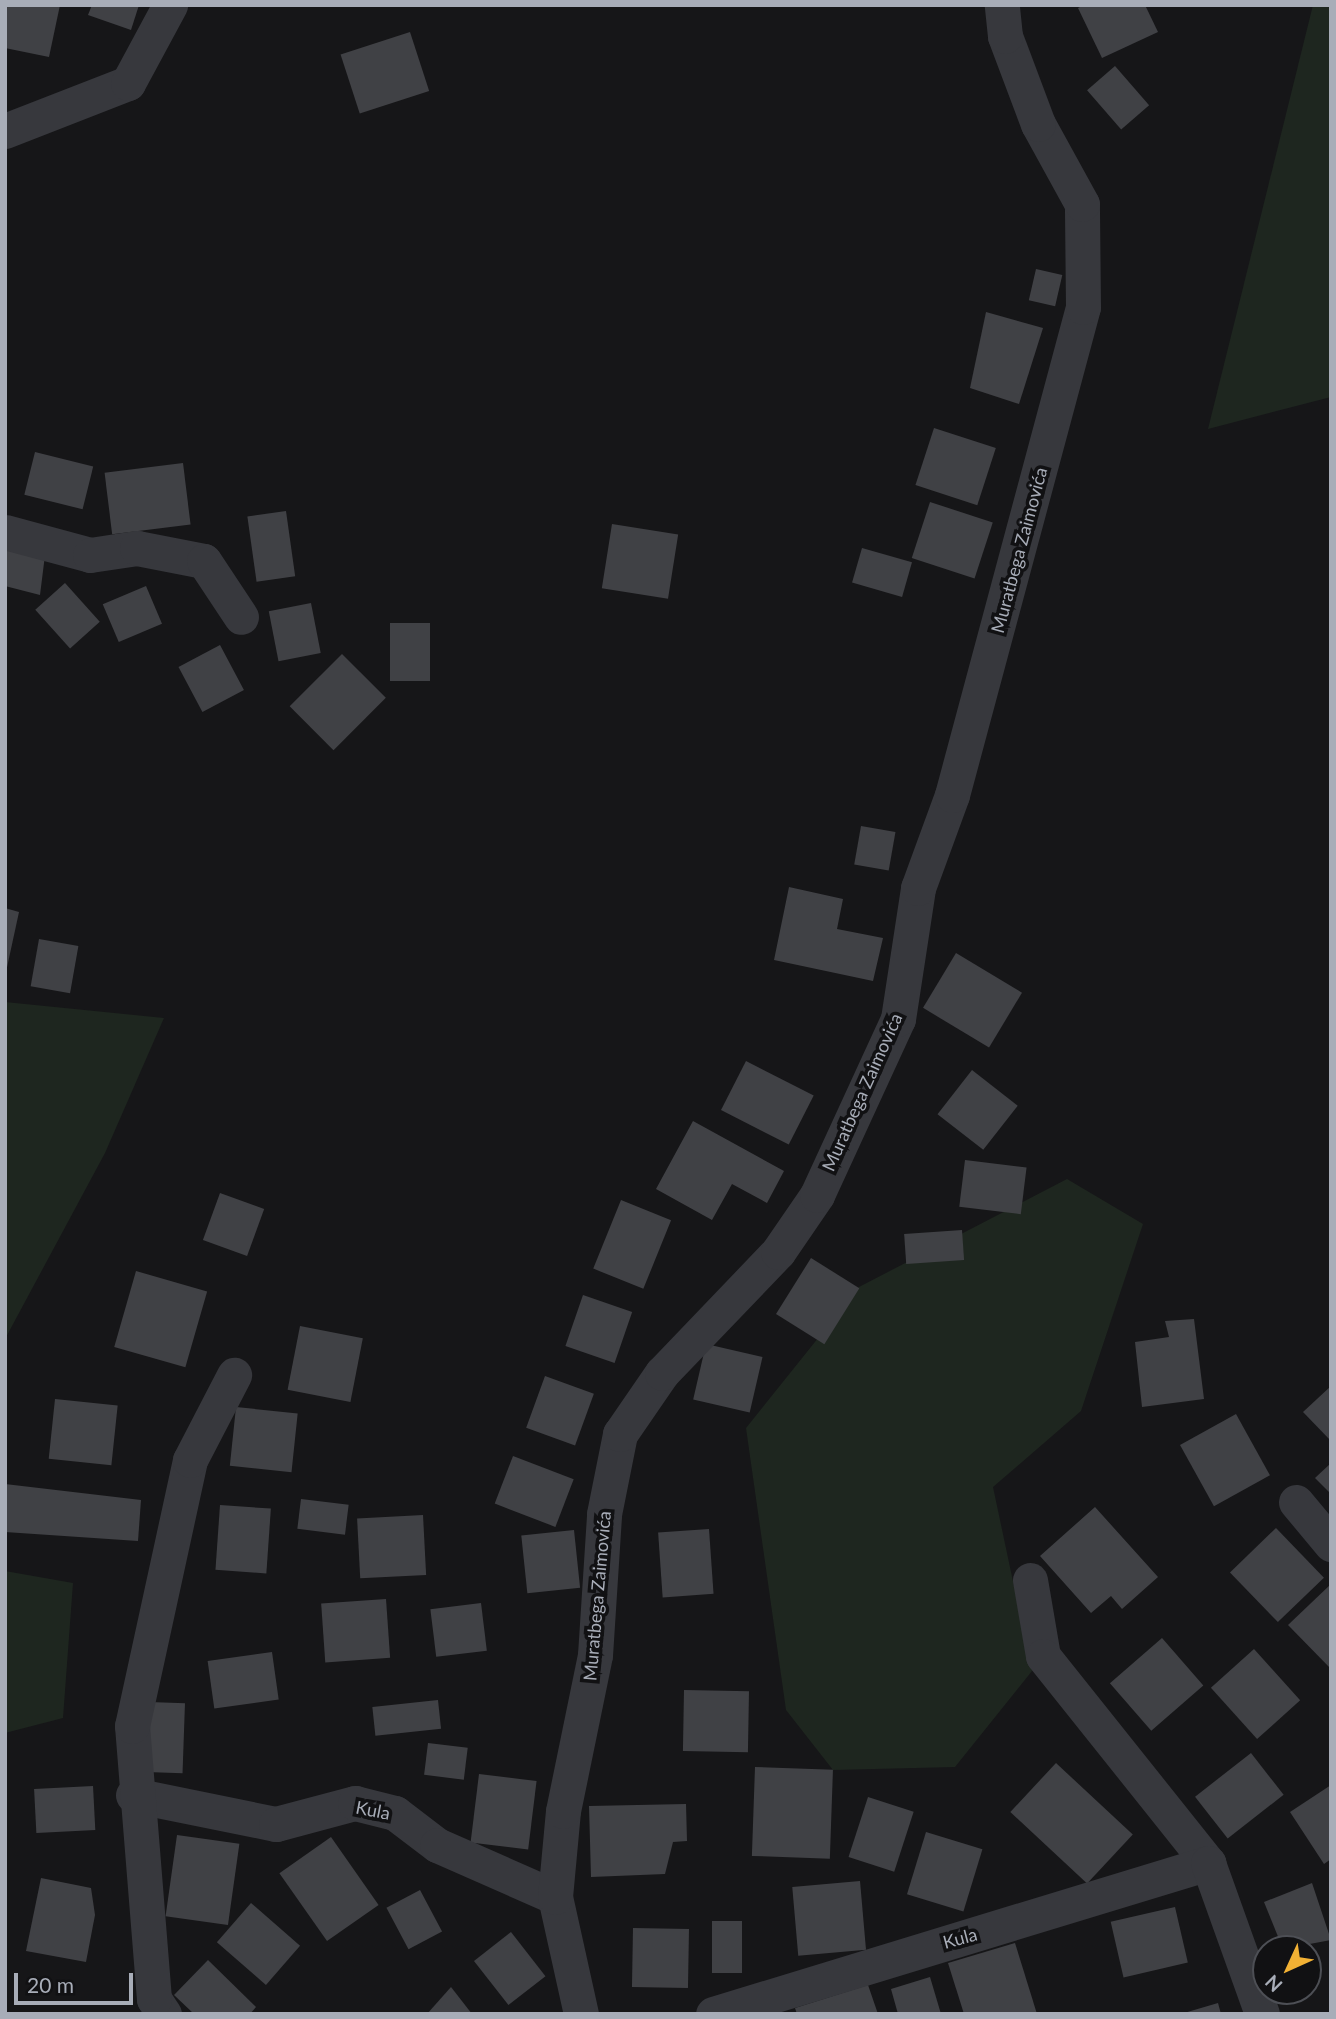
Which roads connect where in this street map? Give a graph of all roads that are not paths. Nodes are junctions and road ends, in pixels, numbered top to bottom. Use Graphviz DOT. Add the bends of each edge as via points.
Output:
graph roads {
  1 [pos="170,5"];
  2 [pos="1002,5"];
  3 [pos="5,131"];
  4 [pos="5,532"];
  5 [pos="241,617"];
  6 [pos="234,1375"];
  7 [pos="1296,1502"];
  8 [pos="1331,1544"];
  9 [pos="1030,1580"];
  10 [pos="133,1795"];
  11 [pos="1208,1863"];
  12 [pos="555,1897"];
  13 [pos="164,2014"];
  14 [pos="581,2014"];
  15 [pos="713,2014"];
  16 [pos="1262,2014"];
  1 -- 3 [label="street" via="128,83"];
  2 -- 12 [label="street, Muratbega Zaimovića" via="1005,36 1038,124 1083,204 1083,307 952,795 918,888 898,1019 817,1195 778,1252 662,1373 620,1434 604,1514 595,1655 563,1811"];
  4 -- 5 [label="street" via="90,555 137,548 204,561"];
  6 -- 10 [label="street" via="190,1460 158,1584 132,1726"];
  7 -- 8 [label="street"];
  9 -- 11 [label="street" via="1043,1656"];
  10 -- 12 [label="street, Kula" via="276,1824 355,1803 395,1813 437,1845"];
  10 -- 13 [label="street" via="154,1998"];
  11 -- 15 [label="street, Kula"];
  11 -- 16 [label="street"];
  12 -- 14 [label="street, Muratbega Zaimovića"];
}
